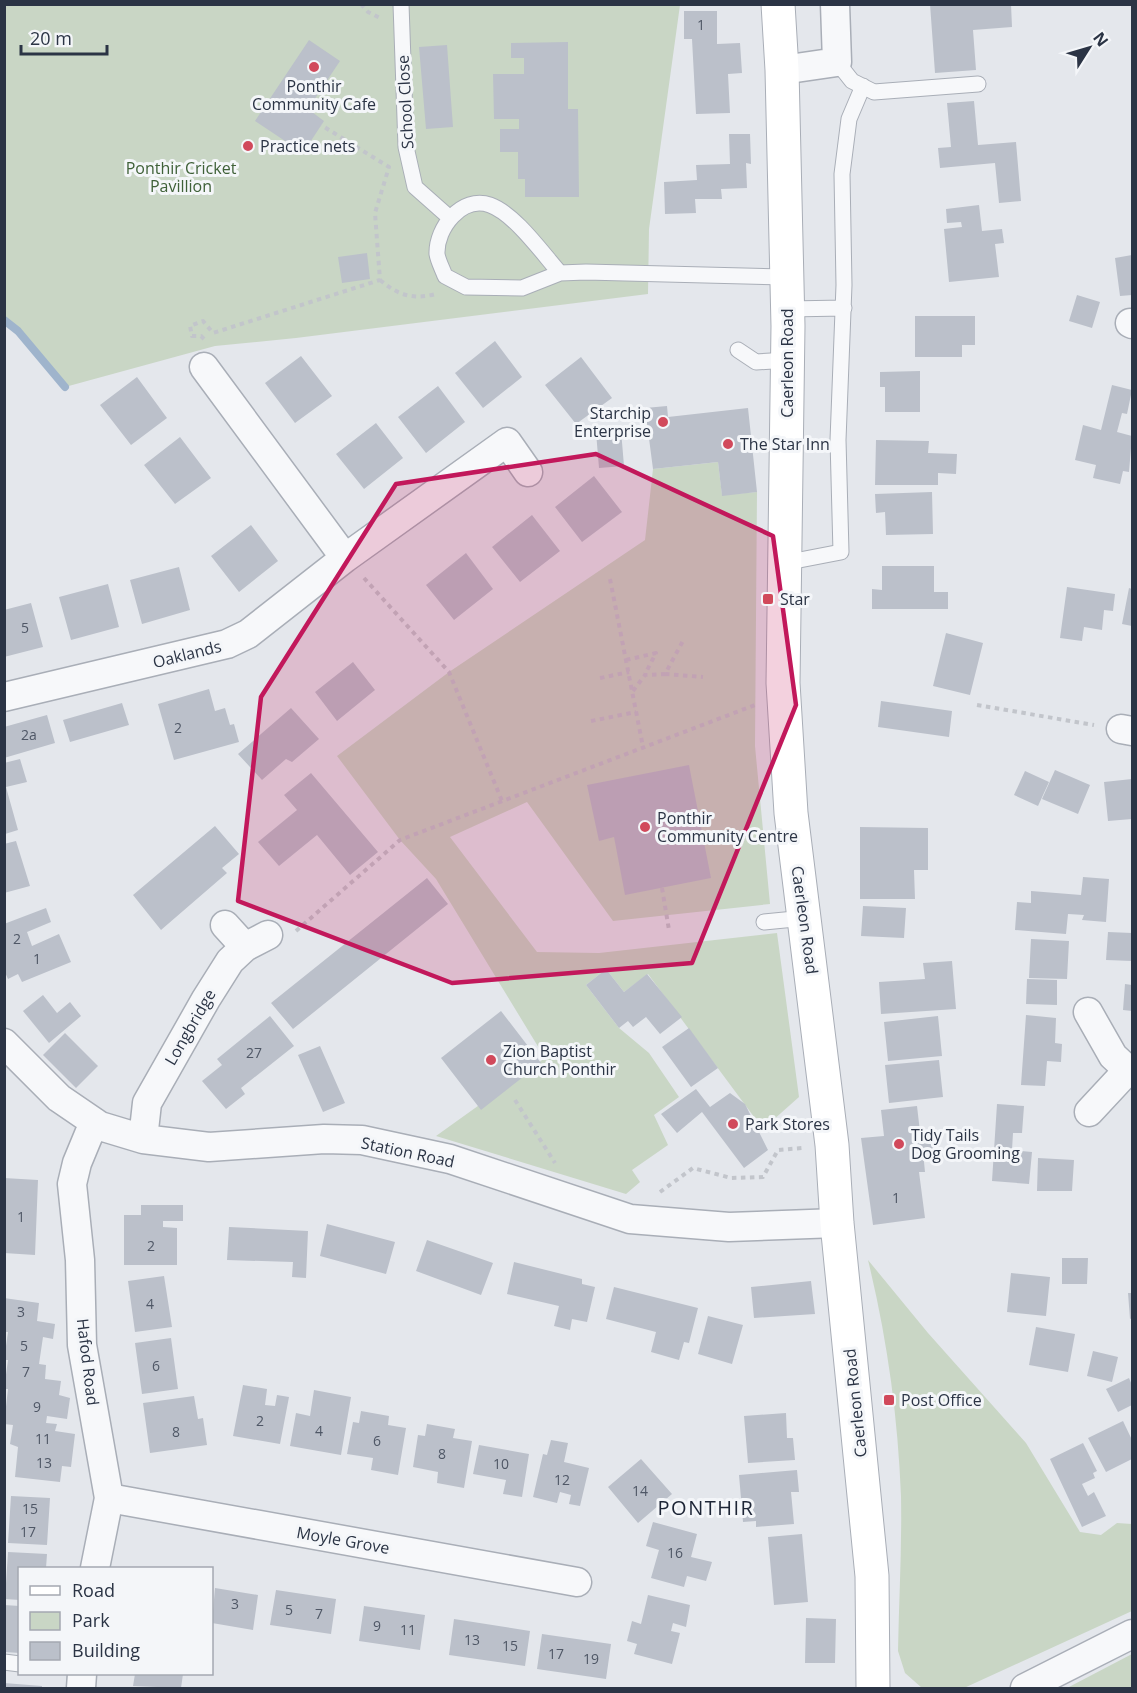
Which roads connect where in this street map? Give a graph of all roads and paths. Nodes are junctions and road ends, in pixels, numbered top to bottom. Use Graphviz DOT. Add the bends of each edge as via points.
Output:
graph roads {
  1 [pos="401,4"];
  2 [pos="778,4"];
  3 [pos="835,4"];
  4 [pos="837,62"];
  5 [pos="782,70"];
  6 [pos="978,84"];
  7 [pos="863,86"];
  8 [pos="321,125"];
  9 [pos="450,219"];
  10 [pos="560,273"];
  11 [pos="380,280"];
  12 [pos="466,287"];
  13 [pos="787,293"];
  14 [pos="844,308"];
  15 [pos="738,350"];
  16 [pos="788,360"];
  17 [pos="204,368"];
  18 [pos="528,472"];
  19 [pos="345,558"];
  20 [pos="784,563"];
  21 [pos="610,579"];
  22 [pos="684,639"];
  23 [pos="626,660"];
  24 [pos="629,672"];
  25 [pos="664,674"];
  26 [pos="645,675"];
  27 [pos="703,677"];
  28 [pos="600,678"];
  29 [pos="633,692"];
  30 [pos="4,697"];
  31 [pos="755,705"];
  32 [pos="977,705"];
  33 [pos="636,712"];
  34 [pos="591,721"];
  35 [pos="1127,730"];
  36 [pos="644,747"];
  37 [pos="502,801"];
  38 [pos="662,888"];
  39 [pos="805,918"];
  40 [pos="764,922"];
  41 [pos="225,925"];
  42 [pos="669,930"];
  43 [pos="256,941"];
  44 [pos="1088,1012"];
  45 [pos="7,1051"];
  46 [pos="1130,1070"];
  47 [pos="515,1100"];
  48 [pos="1089,1112"];
  49 [pos="94,1122"];
  50 [pos="143,1139"];
  51 [pos="832,1145"];
  52 [pos="580,1201"];
  53 [pos="630,1219"];
  54 [pos="837,1223"];
  55 [pos="109,1498"];
  56 [pos="95,1567"];
  57 [pos="577,1582"];
  58 [pos="1132,1634"];
  59 [pos="873,1689"];
  60 [pos="1025,1689"];
  1 -- 9 [label="lane, School Close" via="406,147 415,187"];
  2 -- 5 [label="main road, Caerleon Road"];
  3 -- 4 [label="street"];
  4 -- 5 [label="street"];
  4 -- 7 [label="lane" via="852,81"];
  5 -- 13 [label="main road, Caerleon Road"];
  6 -- 7 [label="lane" via="874,92"];
  7 -- 14 [label="lane" via="849,119 842,174"];
  8 -- 11 [label="path" via="389,166 375,213"];
  9 -- 10 [label="lane" via="460,209 475,204 491,206 522,230"];
  9 -- 12 [label="lane" via="437,255 445,276"];
  10 -- 12 [label="lane" via="522,288"];
  10 -- 13 [label="lane" via="683,273"];
  11 -- 12 [label="path" via="394,292 418,299"];
  11 -- 17 [label="path" via="213,333 203,321 190,327 192,336 201,336 216,356"];
  13 -- 14 [label="lane"];
  13 -- 16 [label="main road, Caerleon Road"];
  14 -- 20 [label="lane" via="838,440 841,552"];
  15 -- 16 [label="lane" via="756,362"];
  16 -- 20 [label="main road, Caerleon Road"];
  17 -- 19 [label="street"];
  18 -- 19 [label="street, Oaklands" via="507,442"];
  19 -- 30 [label="street, Oaklands" via="248,634 227,645"];
  19 -- 37 [label="path" via="449,672"];
  20 -- 39 [label="main road, Caerleon Road" via="783,683 790,801"];
  21 -- 23 [label="path"];
  22 -- 25 [label="path"];
  23 -- 24 [label="path"];
  23 -- 26 [label="path" via="656,653"];
  24 -- 28 [label="path"];
  24 -- 29 [label="path"];
  25 -- 26 [label="path"];
  25 -- 27 [label="path"];
  26 -- 29 [label="path"];
  29 -- 33 [label="path"];
  31 -- 36 [label="path"];
  32 -- 35 [label="path"];
  33 -- 34 [label="path"];
  33 -- 36 [label="path"];
  36 -- 37 [label="path"];
  37 -- 43 [label="path" via="400,840 290,936"];
  38 -- 42 [label="path"];
  39 -- 40 [label="lane"];
  39 -- 51 [label="main road, Caerleon Road"];
  41 -- 43 [label="street"];
  43 -- 50 [label="street, Longbridge" via="230,961 154,1088 147,1103"];
  44 -- 46 [label="street" via="1113,1056"];
  45 -- 49 [label="street, Station Road" via="59,1098"];
  46 -- 48 [label="street"];
  47 -- 52 [label="path"];
  49 -- 50 [label="street, Station Road"];
  49 -- 55 [label="street, Hafod Road" via="72,1184 80,1260 82,1346"];
  50 -- 52 [label="street, Station Road" via="208,1148 362,1140 450,1159"];
  51 -- 53 [label="path" via="778,1150 763,1177 731,1178 693,1168"];
  51 -- 54 [label="main road, Caerleon Road"];
  52 -- 53 [label="street, Station Road"];
  53 -- 54 [label="street, Station Road" via="729,1227"];
  54 -- 59 [label="main road, Caerleon Road" via="872,1576"];
  55 -- 56 [label="street, Hafod Road"];
  55 -- 57 [label="street, Moyle Grove"];
  58 -- 60 [label="street"];
}
